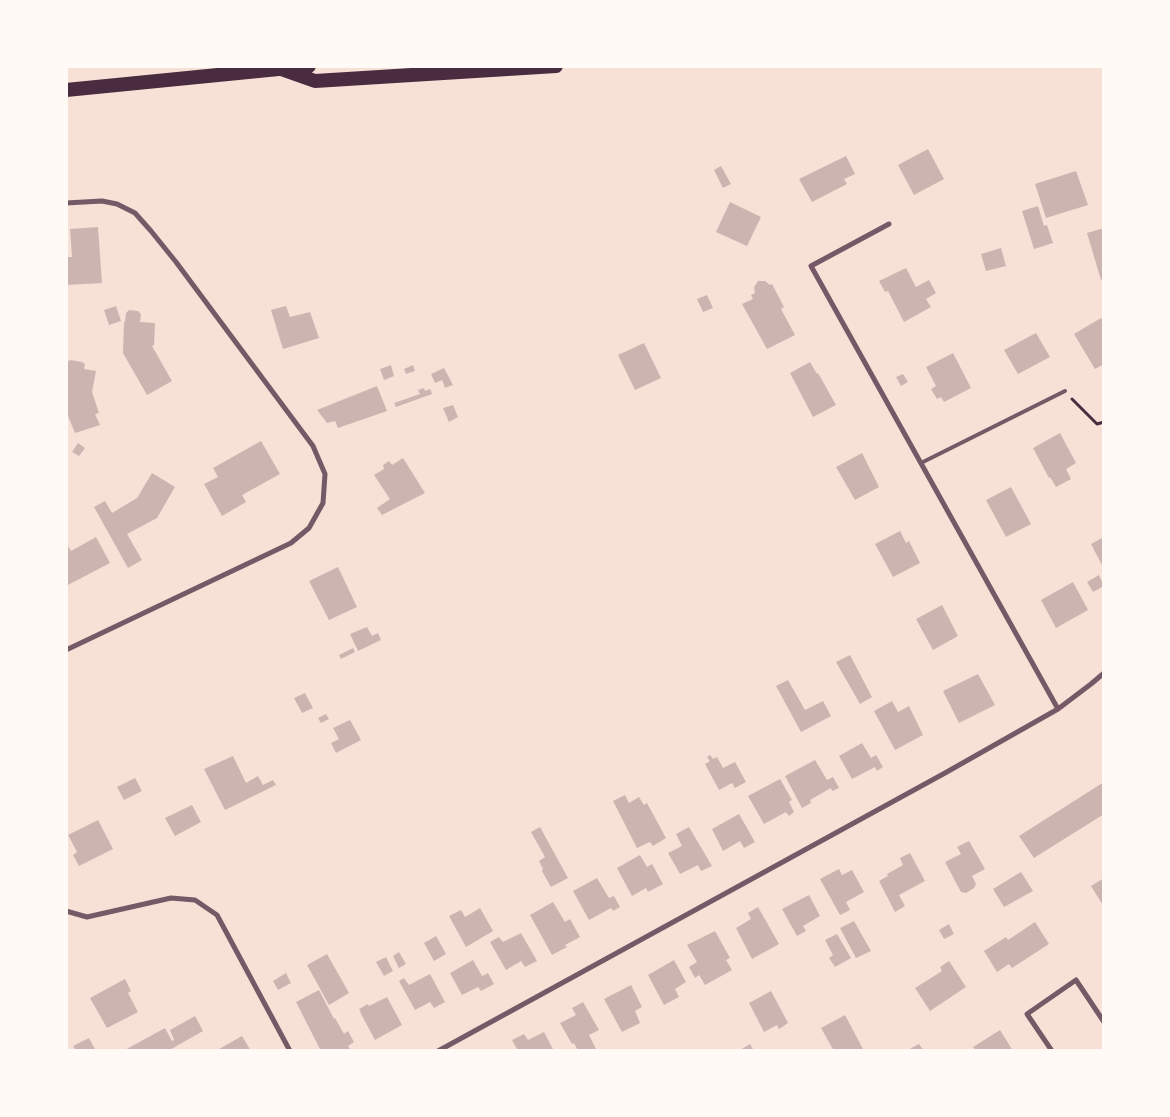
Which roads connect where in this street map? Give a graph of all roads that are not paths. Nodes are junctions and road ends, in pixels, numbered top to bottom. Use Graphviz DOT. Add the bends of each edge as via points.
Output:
graph roads {
  1 [pos="309,66"];
  2 [pos="556,66"];
  3 [pos="281,69"];
  4 [pos="66,90"];
  5 [pos="66,203"];
  6 [pos="889,224"];
  7 [pos="1065,391"];
  8 [pos="921,463"];
  9 [pos="66,650"];
  10 [pos="1104,673"];
  11 [pos="1058,709"];
  12 [pos="66,911"];
  13 [pos="1104,1022"];
  14 [pos="290,1051"];
  15 [pos="438,1051"];
  16 [pos="1052,1051"];
  1 -- 3 [label="highway"];
  2 -- 3 [label="highway" via="315,81"];
  3 -- 4 [label="highway"];
  5 -- 9 [label="street" via="102,201 135,213 176,262 313,446 325,474 323,503 309,528 291,544"];
  6 -- 8 [label="street" via="811,266"];
  7 -- 8 [label="lane"];
  8 -- 11 [label="street"];
  10 -- 11 [label="street"];
  11 -- 15 [label="street"];
  12 -- 14 [label="street" via="87,917 171,898 195,900 217,915"];
  13 -- 16 [label="street" via="1076,980 1027,1014"];
}
